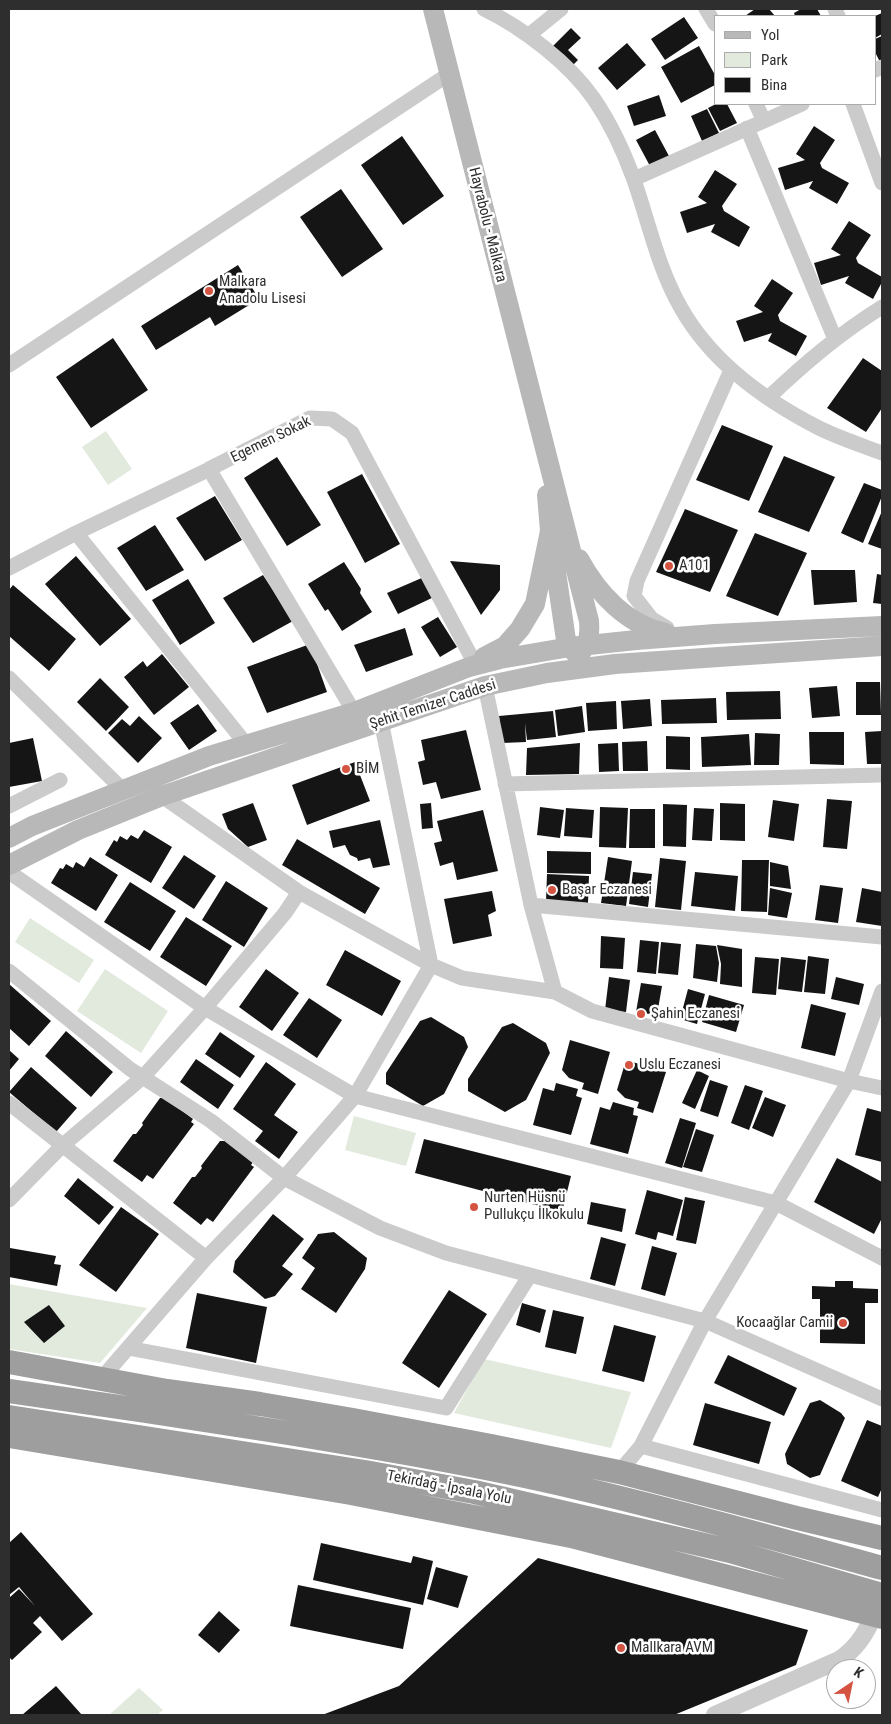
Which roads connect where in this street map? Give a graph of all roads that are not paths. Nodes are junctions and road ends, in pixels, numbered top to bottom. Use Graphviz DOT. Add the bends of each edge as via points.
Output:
graph roads {
  1 [pos="433,9"];
  2 [pos="484,9"];
  3 [pos="561,9"];
  4 [pos="706,9"];
  5 [pos="714,22"];
  6 [pos="529,35"];
  7 [pos="449,74"];
  8 [pos="756,105"];
  9 [pos="800,105"];
  10 [pos="853,105"];
  11 [pos="764,121"];
  12 [pos="747,128"];
  13 [pos="634,180"];
  14 [pos="882,183"];
  15 [pos="882,307"];
  16 [pos="835,339"];
  17 [pos="9,365"];
  18 [pos="731,370"];
  19 [pos="768,398"];
  20 [pos="882,453"];
  21 [pos="216,466"];
  22 [pos="558,531"];
  23 [pos="76,533"];
  24 [pos="9,568"];
  25 [pos="882,626"];
  26 [pos="680,637"];
  27 [pos="882,646"];
  28 [pos="578,650"];
  29 [pos="615,664"];
  30 [pos="471,665"];
  31 [pos="547,673"];
  32 [pos="9,678"];
  33 [pos="484,686"];
  34 [pos="354,712"];
  35 [pos="381,721"];
  36 [pos="246,744"];
  37 [pos="882,775"];
  38 [pos="60,780"];
  39 [pos="505,784"];
  40 [pos="123,790"];
  41 [pos="162,796"];
  42 [pos="9,806"];
  43 [pos="9,838"];
  44 [pos="9,866"];
  45 [pos="9,872"];
  46 [pos="299,892"];
  47 [pos="532,906"];
  48 [pos="882,936"];
  49 [pos="431,965"];
  50 [pos="9,970"];
  51 [pos="882,991"];
  52 [pos="555,992"];
  53 [pos="205,1008"];
  54 [pos="143,1076"];
  55 [pos="849,1081"];
  56 [pos="882,1088"];
  57 [pos="355,1096"];
  58 [pos="9,1103"];
  59 [pos="63,1145"];
  60 [pos="284,1178"];
  61 [pos="9,1200"];
  62 [pos="776,1203"];
  63 [pos="206,1258"];
  64 [pos="882,1258"];
  65 [pos="530,1275"];
  66 [pos="705,1321"];
  67 [pos="128,1348"];
  68 [pos="9,1362"];
  69 [pos="101,1379"];
  70 [pos="9,1391"];
  71 [pos="882,1399"];
  72 [pos="446,1408"];
  73 [pos="9,1416"];
  74 [pos="9,1436"];
  75 [pos="436,1436"];
  76 [pos="641,1446"];
  77 [pos="619,1472"];
  78 [pos="882,1510"];
  79 [pos="797,1518"];
  80 [pos="882,1538"];
  81 [pos="882,1547"];
  82 [pos="882,1568"];
  83 [pos="880,1612"];
  84 [pos="715,1715"];
  1 -- 7 [label="main road, Hayrabolu - Malkara"];
  2 -- 6 [label="street"];
  3 -- 6 [label="street"];
  4 -- 5 [label="street"];
  6 -- 13 [label="street" via="556,58 593,98 617,138"];
  7 -- 17 [label="street"];
  7 -- 22 [label="main road, Hayrabolu - Malkara" via="542,441"];
  8 -- 11 [label="street"];
  9 -- 11 [label="street"];
  10 -- 14 [label="street"];
  11 -- 12 [label="street"];
  12 -- 13 [label="street"];
  12 -- 16 [label="street"];
  13 -- 18 [label="street" via="666,279 681,309 698,335"];
  15 -- 16 [label="street"];
  16 -- 19 [label="street"];
  18 -- 19 [label="street"];
  18 -- 26 [label="street" via="637,582 634,596 652,619"];
  19 -- 20 [label="street" via="820,429"];
  21 -- 23 [label="street"];
  21 -- 30 [label="street, Egemen Sokak" via="310,418 332,419 352,434"];
  21 -- 34 [label="street, Egemen Sokak" via="209,470"];
  22 -- 26 [label="main road" via="589,577 619,610 638,624"];
  22 -- 28 [label="main road" via="566,640"];
  22 -- 30 [label="main road" via="535,604 520,629 505,646"];
  23 -- 24 [label="street"];
  23 -- 36 [label="street"];
  25 -- 26 [label="main road, Şehit Temizer Caddesi"];
  26 -- 28 [label="main road, Şehit Temizer Caddesi"];
  27 -- 29 [label="main road, Şehit Temizer Caddesi"];
  28 -- 29 [label="main road" via="587,661"];
  28 -- 30 [label="main road, Şehit Temizer Caddesi"];
  28 -- 31 [label="main road" via="564,666"];
  29 -- 31 [label="main road, Şehit Temizer Caddesi"];
  30 -- 34 [label="main road, Şehit Temizer Caddesi"];
  31 -- 33 [label="main road, Şehit Temizer Caddesi"];
  32 -- 40 [label="street"];
  33 -- 35 [label="main road, Şehit Temizer Caddesi"];
  33 -- 39 [label="street"];
  34 -- 36 [label="main road, Şehit Temizer Caddesi"];
  35 -- 41 [label="main road, Şehit Temizer Caddesi"];
  35 -- 49 [label="street"];
  36 -- 40 [label="main road, Şehit Temizer Caddesi"];
  37 -- 39 [label="street"];
  38 -- 42 [label="street"];
  39 -- 47 [label="street"];
  40 -- 43 [label="main road, Şehit Temizer Caddesi"];
  41 -- 44 [label="main road, Şehit Temizer Caddesi" via="78,830"];
  41 -- 46 [label="street"];
  45 -- 53 [label="street"];
  46 -- 49 [label="street"];
  46 -- 53 [label="street" via="286,913"];
  47 -- 48 [label="street"];
  47 -- 52 [label="street"];
  49 -- 52 [label="street" via="462,978"];
  49 -- 57 [label="street"];
  50 -- 54 [label="street"];
  51 -- 55 [label="street"];
  52 -- 55 [label="street" via="592,1010"];
  53 -- 54 [label="street"];
  53 -- 57 [label="street"];
  54 -- 59 [label="street"];
  54 -- 60 [label="street" via="211,1121"];
  55 -- 56 [label="street"];
  55 -- 62 [label="street"];
  57 -- 60 [label="street"];
  57 -- 62 [label="street"];
  58 -- 59 [label="street"];
  59 -- 61 [label="street"];
  59 -- 63 [label="street"];
  60 -- 63 [label="street"];
  60 -- 65 [label="street" via="380,1228 446,1253"];
  62 -- 64 [label="street"];
  62 -- 66 [label="street"];
  63 -- 67 [label="street"];
  65 -- 66 [label="street"];
  65 -- 72 [label="street"];
  66 -- 71 [label="street"];
  66 -- 76 [label="street"];
  67 -- 69 [label="street"];
  67 -- 72 [label="street"];
  68 -- 69 [label="highway"];
  69 -- 75 [label="highway"];
  70 -- 82 [label="highway, Tekirdağ - İpsala Yolu" via="128,1407 479,1467 574,1487"];
  72 -- 75 [label="street"];
  73 -- 83 [label="highway, Tekirdağ - İpsala Yolu" via="474,1492 730,1551"];
  74 -- 83 [label="highway" via="351,1493 572,1536"];
  75 -- 77 [label="highway"];
  76 -- 77 [label="street"];
  76 -- 78 [label="street"];
  77 -- 79 [label="highway"];
  79 -- 80 [label="highway"];
  79 -- 81 [label="highway"];
  83 -- 84 [label="street" via="861,1640 839,1660"];
}
